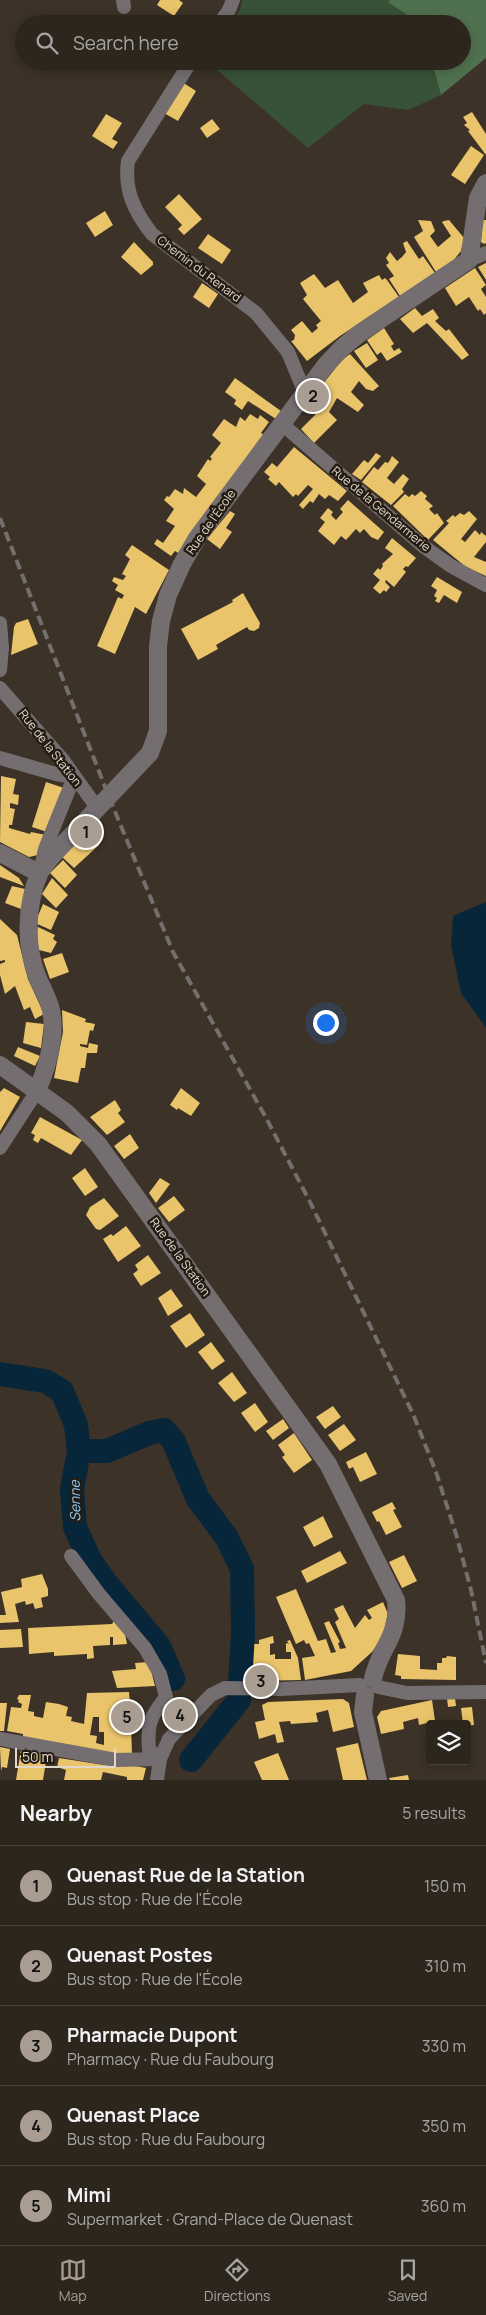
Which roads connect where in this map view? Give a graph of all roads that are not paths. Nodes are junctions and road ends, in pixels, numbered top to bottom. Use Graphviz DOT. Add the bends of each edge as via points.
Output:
graph roads {
  1 [pos="233,0"];
  2 [pos="225,15"];
  3 [pos="185,70"];
  4 [pos="486,183"];
  5 [pos="486,253"];
  6 [pos="469,260"];
  7 [pos="305,392"];
  8 [pos="282,424"];
  9 [pos="486,585"];
  10 [pos="0,624"];
  11 [pos="0,670"];
  12 [pos="0,688"];
  13 [pos="0,758"];
  14 [pos="74,777"];
  15 [pos="98,809"];
  16 [pos="0,853"];
  17 [pos="39,873"];
  18 [pos="0,1065"];
  19 [pos="37,1091"];
  20 [pos="0,1148"];
  21 [pos="71,1556"];
  22 [pos="369,1687"];
  23 [pos="486,1692"];
  24 [pos="0,1739"];
  25 [pos="160,1759"];
  26 [pos="157,1780"];
  27 [pos="378,1780"];
  1 -- 2 [label="street"];
  3 -- 7 [label="street, Chemin du Renard" via="128,161 129,196 139,218 152,234 256,313 288,352"];
  4 -- 6 [label="street" via="478,198"];
  5 -- 6 [label="street, Rue de l'École"];
  6 -- 7 [label="street, Rue de l'École" via="360,333 325,366"];
  7 -- 8 [label="street, Rue de l'École"];
  8 -- 9 [label="street, Rue de la Gendarmerie" via="423,546"];
  8 -- 15 [label="street, Rue de l'École" via="197,538 182,564 161,621 158,731 150,753"];
  10 -- 11 [label="street"];
  12 -- 14 [label="street, Rue de la Station"];
  13 -- 14 [label="street"];
  14 -- 15 [label="street, Rue de la Station"];
  14 -- 17 [label="street"];
  15 -- 17 [label="street, Rue de l'École"];
  16 -- 17 [label="street"];
  17 -- 19 [label="street" via="31,901 29,941 31,960 52,1014 52,1027 46,1071"];
  18 -- 19 [label="street, Rue de la Station"];
  19 -- 20 [label="street"];
  19 -- 22 [label="street, Rue de la Station" via="67,1113 98,1144 328,1464 396,1600 394,1629"];
  21 -- 25 [label="street" via="145,1648 160,1674 166,1698 151,1716 148,1732 149,1750"];
  22 -- 23 [label="street" via="407,1693"];
  22 -- 25 [label="street" via="225,1688 211,1695 169,1739"];
  22 -- 27 [label="street, Rue de la Station" via="363,1712"];
  24 -- 25 [label="street" via="116,1760"];
  25 -- 26 [label="street"];
}
